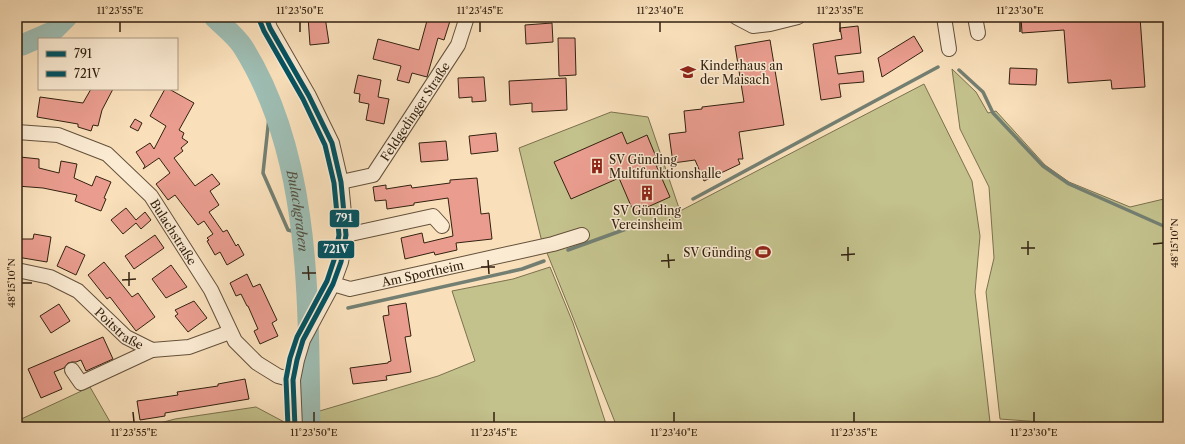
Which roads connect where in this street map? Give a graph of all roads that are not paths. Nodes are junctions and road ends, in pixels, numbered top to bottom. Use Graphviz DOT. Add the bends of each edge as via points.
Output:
graph roads {
  1 [pos="266,17"];
  2 [pos="736,17"];
  3 [pos="798,17"];
  4 [pos="944,17"];
  5 [pos="975,17"];
  6 [pos="465,19"];
  7 [pos="978,33"];
  8 [pos="949,49"];
  9 [pos="17,132"];
  10 [pos="341,182"];
  11 [pos="442,226"];
  12 [pos="346,235"];
  13 [pos="582,235"];
  14 [pos="17,270"];
  15 [pos="333,284"];
  16 [pos="230,332"];
  17 [pos="152,350"];
  18 [pos="72,370"];
  19 [pos="293,380"];
  20 [pos="295,427"];
  1 -- 10 [label="street" via="332,143"];
  2 -- 3 [label="street" via="753,26"];
  4 -- 8 [label="street"];
  5 -- 7 [label="street"];
  6 -- 10 [label="street, Feldgedinger Straße" via="458,45 373,175"];
  9 -- 16 [label="street, Bulachstraße" via="58,135 102,151 152,196 211,290"];
  10 -- 12 [label="street"];
  11 -- 12 [label="street" via="433,216"];
  12 -- 15 [label="street" via="341,262"];
  13 -- 15 [label="street, Am Sportheim" via="553,244 350,289"];
  14 -- 17 [label="street, Poitstraße" via="50,277 78,291 126,337"];
  15 -- 19 [label="street" via="303,340"];
  16 -- 17 [label="street, Poitstraße" via="189,347"];
  16 -- 19 [label="street, Bulachstraße" via="235,341 257,363 278,376"];
  17 -- 18 [label="street" via="81,383"];
  19 -- 20 [label="street"];
}
